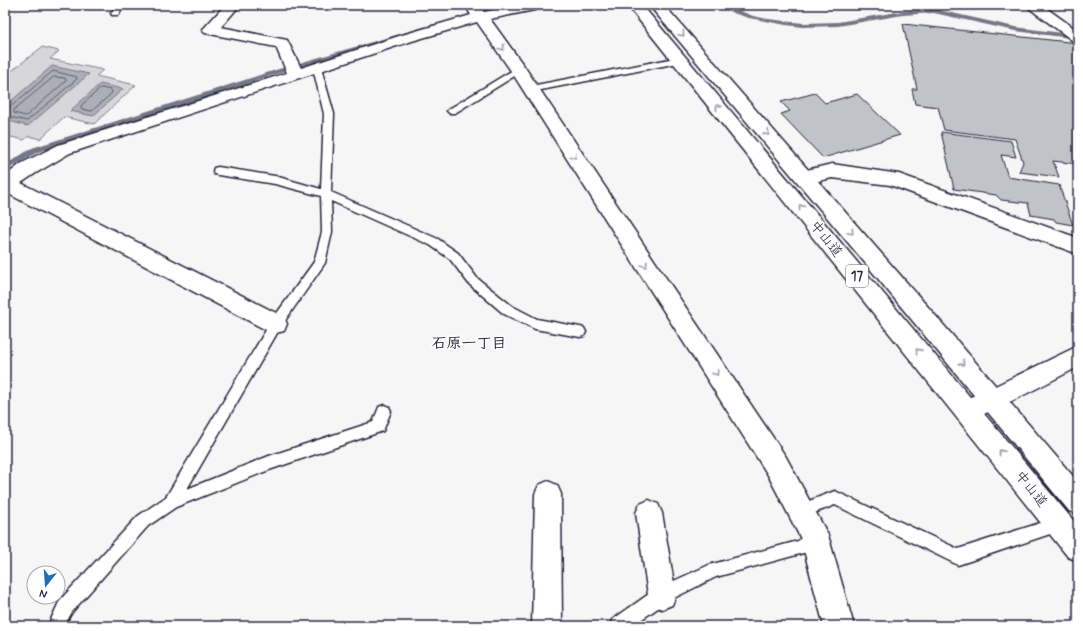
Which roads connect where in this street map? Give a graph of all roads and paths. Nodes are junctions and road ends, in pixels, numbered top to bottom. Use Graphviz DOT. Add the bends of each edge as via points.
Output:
graph roads {
  1 [pos="121,5"];
  2 [pos="233,5"];
  3 [pos="539,5"];
  4 [pos="634,5"];
  5 [pos="656,5"];
  6 [pos="1032,5"];
  7 [pos="476,12"];
  8 [pos="115,13"];
  9 [pos="1073,34"];
  10 [pos="680,60"];
  11 [pos="317,68"];
  12 [pos="518,70"];
  13 [pos="296,75"];
  14 [pos="531,89"];
  15 [pos="452,111"];
  16 [pos="218,171"];
  17 [pos="805,177"];
  18 [pos="6,185"];
  19 [pos="326,194"];
  20 [pos="1078,246"];
  21 [pos="276,324"];
  22 [pos="580,332"];
  23 [pos="1078,356"];
  24 [pos="993,399"];
  25 [pos="967,410"];
  26 [pos="384,411"];
  27 [pos="548,494"];
  28 [pos="171,502"];
  29 [pos="1078,502"];
  30 [pos="801,511"];
  31 [pos="649,513"];
  32 [pos="1059,524"];
  33 [pos="814,536"];
  34 [pos="1078,548"];
  35 [pos="662,595"];
  36 [pos="56,626"];
  37 [pos="546,626"];
  38 [pos="618,626"];
  39 [pos="839,626"];
  1 -- 8 [label="lane"];
  2 -- 13 [label="main road" via="210,30 282,43"];
  3 -- 7 [label="main road"];
  4 -- 10 [label="main road, 中山道 / 17"];
  5 -- 17 [label="main road, 中山道 / 17, one-way"];
  6 -- 9 [label="main road"];
  7 -- 11 [label="main road"];
  7 -- 12 [label="main road, one-way"];
  10 -- 14 [label="lane"];
  25 -- 10 [label="main road, 中山道 / 17, one-way"];
  11 -- 13 [label="main road"];
  11 -- 19 [label="lane" via="329,114"];
  12 -- 14 [label="main road"];
  12 -- 15 [label="lane"];
  13 -- 18 [label="main road" via="64,149 29,168"];
  14 -- 30 [label="main road, one-way" via="777,466"];
  16 -- 19 [label="lane" via="275,180"];
  17 -- 20 [label="main road" via="832,172 892,179"];
  17 -- 24 [label="main road, 中山道 / 17, one-way"];
  18 -- 21 [label="main road"];
  19 -- 21 [label="lane" via="326,232 319,263"];
  19 -- 22 [label="lane" via="434,242 454,256 473,281 508,310 535,324"];
  21 -- 28 [label="lane"];
  23 -- 24 [label="main road"];
  24 -- 25 [label="main road"];
  24 -- 29 [label="main road, 中山道 / 17"];
  32 -- 25 [label="main road, 中山道 / 17, one-way"];
  26 -- 28 [label="lane" via="378,427 269,463"];
  27 -- 37 [label="main road"];
  28 -- 36 [label="lane" via="143,521 66,606"];
  30 -- 32 [label="lane" via="835,498 958,557"];
  30 -- 33 [label="main road"];
  31 -- 35 [label="main road"];
  32 -- 34 [label="main road, 中山道 / 17"];
  33 -- 35 [label="lane" via="802,547 714,570"];
  33 -- 39 [label="main road"];
  35 -- 38 [label="lane"];
}
